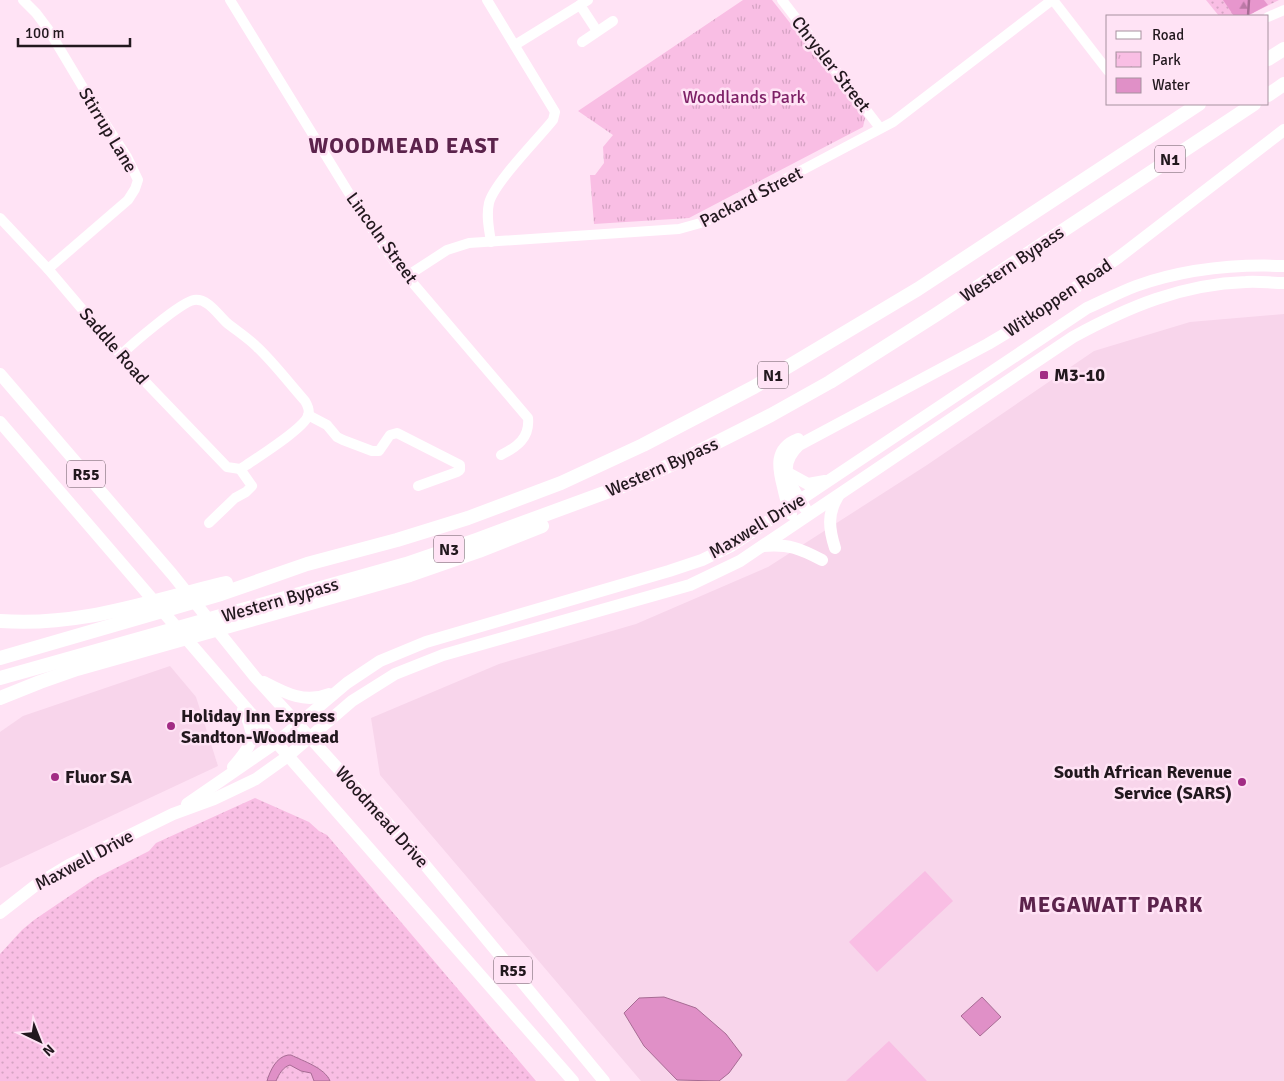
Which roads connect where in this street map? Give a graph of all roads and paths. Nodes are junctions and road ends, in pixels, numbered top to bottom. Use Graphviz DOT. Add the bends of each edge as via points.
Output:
graph roads {
  1 [pos="23,0"];
  2 [pos="230,0"];
  3 [pos="487,0"];
  4 [pos="782,0"];
  5 [pos="1052,0"];
  6 [pos="584,3"];
  7 [pos="1284,10"];
  8 [pos="1269,17"];
  9 [pos="613,21"];
  10 [pos="597,31"];
  11 [pos="582,42"];
  12 [pos="515,45"];
  13 [pos="1284,49"];
  14 [pos="1269,58"];
  15 [pos="1106,68"];
  16 [pos="1284,84"];
  17 [pos="1269,94"];
  18 [pos="1197,105"];
  19 [pos="1252,105"];
  20 [pos="880,128"];
  21 [pos="1284,130"];
  22 [pos="0,218"];
  23 [pos="491,242"];
  24 [pos="1284,266"];
  25 [pos="48,269"];
  26 [pos="407,276"];
  27 [pos="1284,283"];
  28 [pos="121,355"];
  29 [pos="994,369"];
  30 [pos="0,374"];
  31 [pos="1003,384"];
  32 [pos="308,415"];
  33 [pos="3,426"];
  34 [pos="813,437"];
  35 [pos="501,455"];
  36 [pos="236,469"];
  37 [pos="786,472"];
  38 [pos="832,479"];
  39 [pos="418,486"];
  40 [pos="623,486"];
  41 [pos="839,494"];
  42 [pos="801,501"];
  43 [pos="788,508"];
  44 [pos="809,514"];
  45 [pos="209,523"];
  46 [pos="796,523"];
  47 [pos="762,546"];
  48 [pos="835,548"];
  49 [pos="822,560"];
  50 [pos="126,616"];
  51 [pos="0,621"];
  52 [pos="147,643"];
  53 [pos="0,658"];
  54 [pos="255,677"];
  55 [pos="0,678"];
  56 [pos="347,683"];
  57 [pos="233,693"];
  58 [pos="0,698"];
  59 [pos="298,723"];
  60 [pos="310,738"];
  61 [pos="277,742"];
  62 [pos="288,756"];
  63 [pos="224,779"];
  64 [pos="173,814"];
  65 [pos="0,913"];
  66 [pos="573,1081"];
  67 [pos="604,1081"];
  1 -- 25 [label="street, Stirrup Lane" via="48,29 138,180 136,190 128,200"];
  2 -- 26 [label="street, Lincoln Street" via="363,216"];
  3 -- 12 [label="street"];
  4 -- 20 [label="street, Chrysler Street"];
  5 -- 15 [label="street"];
  5 -- 20 [label="street, Packard Street" via="893,122"];
  6 -- 10 [label="street"];
  6 -- 12 [label="street"];
  7 -- 8 [label="street"];
  9 -- 10 [label="street"];
  10 -- 11 [label="street"];
  12 -- 23 [label="street" via="555,112 553,120 491,196 488,209"];
  13 -- 14 [label="highway"];
  16 -- 17 [label="highway"];
  18 -- 50 [label="highway, Western Bypass / N1" via="918,289 754,387 652,440 561,483 468,518"];
  19 -- 40 [label="highway, Western Bypass / N1" via="830,382 723,439"];
  20 -- 23 [label="street, Packard Street" via="693,226"];
  21 -- 34 [label="main road, Witkoppen Road" via="1119,257 1035,316"];
  22 -- 25 [label="street, Saddle Road"];
  23 -- 26 [label="street, Packard Street" via="475,242 447,250"];
  24 -- 29 [label="main road, Maxwell Drive" via="1231,266 1136,286 1087,308"];
  25 -- 28 [label="street, Saddle Road"];
  26 -- 35 [label="street, Lincoln Street" via="528,418 522,442"];
  27 -- 31 [label="main road, Maxwell Drive" via="1206,286 1134,306 1073,337"];
  28 -- 32 [label="street" via="187,303 200,301 258,347 306,404"];
  28 -- 36 [label="street, Saddle Road" via="222,463"];
  29 -- 31 [label="main road"];
  29 -- 38 [label="main road, Maxwell Drive"];
  30 -- 54 [label="main road, Woodmead Drive / R55" via="172,574"];
  31 -- 41 [label="main road, Maxwell Drive"];
  32 -- 36 [label="street" via="300,426 245,466"];
  32 -- 39 [label="street" via="327,425 339,438 372,451 379,451 390,435 397,433 460,465 457,472"];
  33 -- 57 [label="main road, Woodmead Drive / R55"];
  34 -- 37 [label="main road, Witkoppen Road" via="793,452"];
  34 -- 43 [label="main road, Witkoppen Road" via="794,440 780,456 779,473"];
  36 -- 45 [label="street" via="252,486"];
  37 -- 38 [label="main road" via="810,484"];
  37 -- 42 [label="main road"];
  38 -- 42 [label="main road, Maxwell Drive"];
  40 -- 52 [label="highway, Western Bypass / N3" via="406,564"];
  41 -- 44 [label="main road, Maxwell Drive"];
  41 -- 48 [label="main road" via="829,522"];
  42 -- 43 [label="main road, Maxwell Drive"];
  42 -- 44 [label="main road"];
  43 -- 46 [label="main road, Witkoppen Road"];
  43 -- 56 [label="main road, Maxwell Drive" via="731,546 702,560 426,642 380,661"];
  44 -- 46 [label="main road, Maxwell Drive"];
  46 -- 47 [label="main road, Maxwell Drive"];
  47 -- 49 [label="main road" via="788,545"];
  47 -- 60 [label="main road, Maxwell Drive" via="727,568 690,585 442,655 401,671 352,701"];
  50 -- 51 [label="highway"];
  50 -- 53 [label="highway, Western Bypass"];
  52 -- 55 [label="highway, Western Bypass / N3"];
  52 -- 58 [label="highway"];
  54 -- 56 [label="main road" via="288,694 310,699 329,694"];
  54 -- 59 [label="main road, Woodmead Drive / R55"];
  56 -- 59 [label="main road, Maxwell Drive"];
  57 -- 61 [label="main road, Woodmead Drive / R55"];
  57 -- 63 [label="main road" via="250,723 252,739 247,751"];
  59 -- 60 [label="main road, Woodmead Drive / R55"];
  59 -- 61 [label="main road, Maxwell Drive"];
  60 -- 62 [label="main road, Maxwell Drive"];
  60 -- 67 [label="main road, Woodmead Drive / R55" via="421,860"];
  61 -- 62 [label="main road, Woodmead Drive / R55"];
  61 -- 63 [label="main road, Maxwell Drive"];
  62 -- 64 [label="main road, Maxwell Drive" via="256,779"];
  62 -- 66 [label="main road, Woodmead Drive / R55"];
  63 -- 64 [label="main road, Maxwell Drive"];
  64 -- 65 [label="main road, Maxwell Drive" via="53,874"];
}
